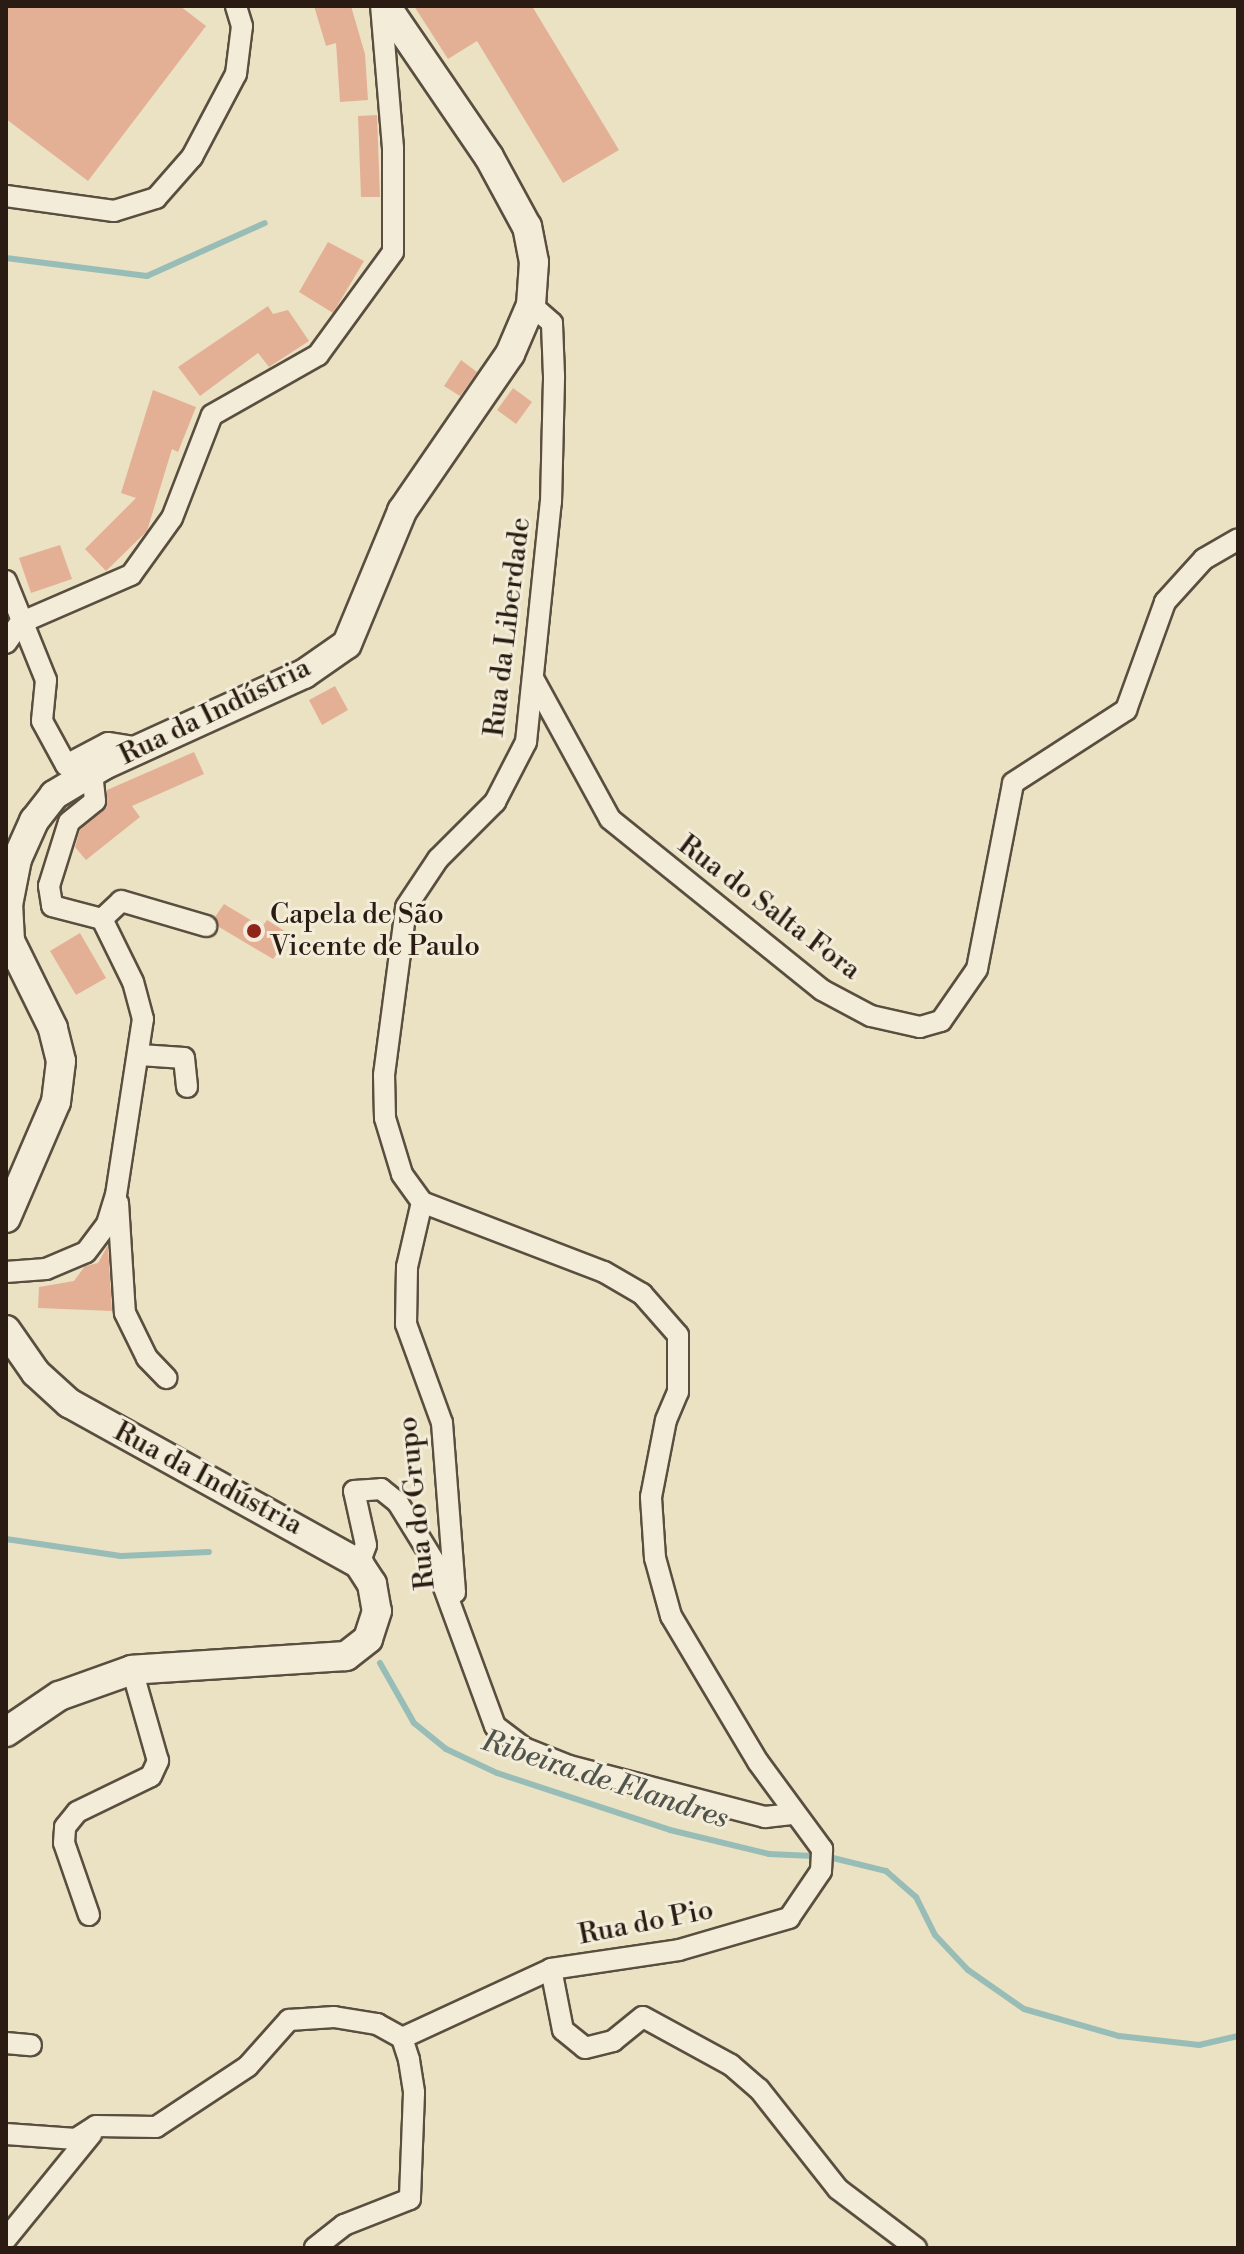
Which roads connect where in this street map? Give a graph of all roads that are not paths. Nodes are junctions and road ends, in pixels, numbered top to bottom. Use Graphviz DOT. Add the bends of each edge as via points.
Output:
graph roads {
  1 [pos="236,6"];
  2 [pos="384,6"];
  3 [pos="7,197"];
  4 [pos="531,305"];
  5 [pos="1238,539"];
  6 [pos="6,581"];
  7 [pos="13,623"];
  8 [pos="6,643"];
  9 [pos="534,680"];
  10 [pos="141,748"];
  11 [pos="92,772"];
  12 [pos="102,919"];
  13 [pos="206,926"];
  14 [pos="140,1055"];
  15 [pos="187,1087"];
  16 [pos="116,1195"];
  17 [pos="422,1202"];
  18 [pos="6,1218"];
  19 [pos="6,1272"];
  20 [pos="6,1330"];
  21 [pos="166,1378"];
  22 [pos="359,1564"];
  23 [pos="456,1613"];
  24 [pos="132,1670"];
  25 [pos="6,1732"];
  26 [pos="792,1814"];
  27 [pos="89,1915"];
  28 [pos="551,1969"];
  29 [pos="402,2038"];
  30 [pos="6,2043"];
  31 [pos="31,2045"];
  32 [pos="96,2126"];
  33 [pos="6,2134"];
  34 [pos="6,2239"];
  35 [pos="327,2244"];
  36 [pos="916,2248"];
  1 -- 3 [label="street" via="242,26 236,74 192,157 156,198 114,211"];
  2 -- 4 [label="street, Rua da Indústria" via="489,157 527,227 534,262"];
  2 -- 7 [label="street" via="393,252 318,355 212,415 172,518 131,575"];
  4 -- 9 [label="street, Rua da Liberdade" via="552,323 554,376 551,502"];
  4 -- 10 [label="street, Rua da Indústria" via="510,354 402,511 347,644 304,674"];
  5 -- 9 [label="street, Rua do Salta Fora" via="1204,559 1165,602 1126,710 1013,783 977,969 941,1021 920,1027 871,1016 822,990 610,819 585,784"];
  6 -- 7 [label="street"];
  7 -- 8 [label="street"];
  7 -- 10 [label="street" via="46,680 42,721 66,765 108,743"];
  9 -- 17 [label="street, Rua da Liberdade" via="526,742 513,773 495,802 417,884 406,907 384,1075 385,1118 402,1174"];
  10 -- 11 [label="street, Rua da Indústria"];
  11 -- 12 [label="street" via="95,801 69,822 49,886 52,906"];
  11 -- 18 [label="street, Rua da Indústria" via="54,795 40,812 17,859 11,889 10,941 53,1028 61,1061 56,1102"];
  12 -- 13 [label="street" via="121,901"];
  12 -- 14 [label="street" via="133,982 143,1019"];
  14 -- 15 [label="street" via="184,1058"];
  14 -- 16 [label="street"];
  16 -- 19 [label="street" via="107,1224 86,1252 46,1269"];
  16 -- 21 [label="street" via="125,1313 147,1358"];
  17 -- 23 [label="street, Rua do Grupo" via="407,1267 406,1324 442,1423"];
  17 -- 26 [label="street, Rua do Pio" via="604,1272 642,1294 678,1335 678,1392 666,1420 651,1497 655,1558 671,1616"];
  20 -- 22 [label="street, Rua da Indústria" via="36,1373 69,1403"];
  22 -- 23 [label="street" via="366,1545 354,1491 381,1489 398,1503 435,1563"];
  22 -- 24 [label="street" via="372,1584 377,1611 368,1639 346,1656 318,1662"];
  23 -- 26 [label="street" via="490,1715 524,1748 707,1803 765,1817"];
  24 -- 25 [label="street" via="59,1696"];
  24 -- 27 [label="street" via="158,1761 151,1776 77,1812 65,1827 64,1843"];
  26 -- 28 [label="street, Rua do Pio" via="822,1849 822,1860 810,1895 789,1918 679,1950"];
  28 -- 29 [label="street, Rua do Pio"];
  28 -- 36 [label="street" via="563,2030 585,2048 613,2041 643,2017 731,2065 759,2089 801,2150 838,2189"];
  29 -- 32 [label="street" via="377,2024 334,2017 289,2020 248,2066 156,2127"];
  29 -- 35 [label="street" via="414,2093 410,2199"];
  30 -- 31 [label="street"];
  32 -- 33 [label="street" via="76,2139"];
  32 -- 34 [label="street"];
}
